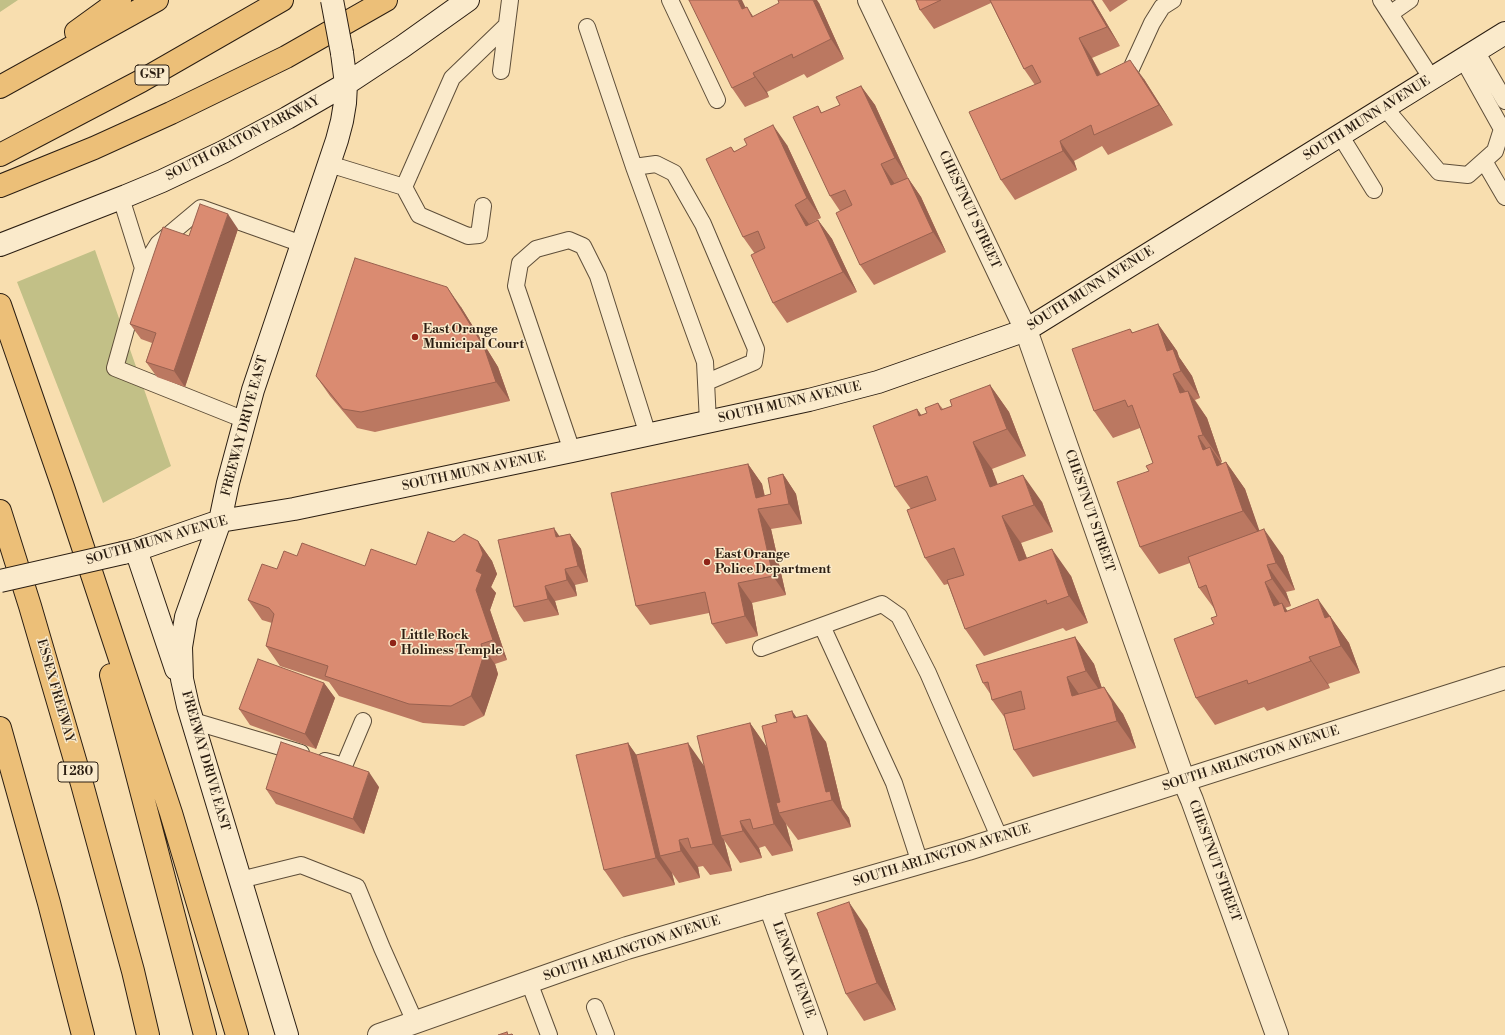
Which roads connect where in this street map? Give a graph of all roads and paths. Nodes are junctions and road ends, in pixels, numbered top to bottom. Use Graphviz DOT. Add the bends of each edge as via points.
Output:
graph roads {
  1 [pos="120,0"];
  2 [pos="157,0"];
  3 [pos="282,0"];
  4 [pos="332,0"];
  5 [pos="386,0"];
  6 [pos="468,0"];
  7 [pos="510,0"];
  8 [pos="670,0"];
  9 [pos="869,0"];
  10 [pos="1173,0"];
  11 [pos="1381,0"];
  12 [pos="1410,0"];
  13 [pos="1390,14"];
  14 [pos="507,25"];
  15 [pos="587,27"];
  16 [pos="1505,33"];
  17 [pos="1470,55"];
  18 [pos="501,71"];
  19 [pos="1130,71"];
  20 [pos="1432,79"];
  21 [pos="346,84"];
  22 [pos="0,87"];
  23 [pos="717,100"];
  24 [pos="1505,101"];
  25 [pos="1384,108"];
  26 [pos="1340,135"];
  27 [pos="0,155"];
  28 [pos="1484,161"];
  29 [pos="329,164"];
  30 [pos="634,167"];
  31 [pos="0,186"];
  32 [pos="404,187"];
  33 [pos="1374,190"];
  34 [pos="1505,197"];
  35 [pos="121,198"];
  36 [pos="483,206"];
  37 [pos="302,244"];
  38 [pos="0,245"];
  39 [pos="143,268"];
  40 [pos="0,305"];
  41 [pos="1026,330"];
  42 [pos="706,382"];
  43 [pos="245,420"];
  44 [pos="708,422"];
  45 [pos="648,435"];
  46 [pos="572,452"];
  47 [pos="63,487"];
  48 [pos="0,511"];
  49 [pos="220,521"];
  50 [pos="130,551"];
  51 [pos="0,581"];
  52 [pos="822,626"];
  53 [pos="761,648"];
  54 [pos="1505,678"];
  55 [pos="190,714"];
  56 [pos="363,722"];
  57 [pos="0,728"];
  58 [pos="1184,781"];
  59 [pos="1000,839"];
  60 [pos="920,863"];
  61 [pos="240,880"];
  62 [pos="770,906"];
  63 [pos="529,982"];
  64 [pos="595,1007"];
  65 [pos="415,1022"];
  66 [pos="83,1035"];
  67 [pos="148,1035"];
  68 [pos="205,1035"];
  69 [pos="237,1035"];
  70 [pos="287,1035"];
  71 [pos="379,1035"];
  72 [pos="549,1035"];
  73 [pos="606,1035"];
  74 [pos="816,1035"];
  75 [pos="1277,1035"];
  1 -- 22 [label="highway"];
  2 -- 22 [label="highway"];
  3 -- 27 [label="highway, GSP" via="183,58"];
  4 -- 21 [label="main road, FREEWAY DRIVE EAST, bridge"];
  5 -- 31 [label="highway" via="245,78 94,148"];
  6 -- 21 [label="main road, SOUTH ORATON PARKWAY"];
  7 -- 14 [label="lane"];
  8 -- 23 [label="lane"];
  9 -- 41 [label="main road, CHESTNUT STREET"];
  10 -- 19 [label="lane" via="1162,7"];
  11 -- 13 [label="lane"];
  12 -- 13 [label="lane"];
  13 -- 20 [label="lane"];
  14 -- 18 [label="lane"];
  14 -- 32 [label="lane" via="452,78"];
  15 -- 30 [label="lane"];
  16 -- 17 [label="main road, SOUTH MUNN AVENUE"];
  17 -- 20 [label="main road, SOUTH MUNN AVENUE"];
  17 -- 24 [label="lane"];
  17 -- 28 [label="lane" via="1502,129 1495,151"];
  20 -- 25 [label="main road, SOUTH MUNN AVENUE"];
  21 -- 29 [label="main road, FREEWAY DRIVE EAST" via="342,121"];
  21 -- 35 [label="main road, SOUTH ORATON PARKWAY" via="223,152"];
  25 -- 26 [label="main road, SOUTH MUNN AVENUE"];
  25 -- 28 [label="lane" via="1440,172 1468,175"];
  26 -- 33 [label="lane"];
  26 -- 41 [label="main road, SOUTH MUNN AVENUE"];
  28 -- 34 [label="lane"];
  29 -- 32 [label="lane"];
  29 -- 37 [label="main road, FREEWAY DRIVE EAST"];
  30 -- 42 [label="lane" via="706,362"];
  30 -- 42 [label="lane" via="656,164 674,173 703,224 756,349 754,362"];
  32 -- 36 [label="lane" via="419,215 468,236 479,235"];
  35 -- 38 [label="main road, SOUTH ORATON PARKWAY"];
  35 -- 39 [label="lane"];
  37 -- 39 [label="lane" via="201,208 158,244"];
  37 -- 43 [label="main road, FREEWAY DRIVE EAST"];
  39 -- 43 [label="lane" via="115,368"];
  40 -- 47 [label="highway"];
  41 -- 44 [label="main road, SOUTH MUNN AVENUE" via="878,382"];
  41 -- 58 [label="main road, CHESTNUT STREET"];
  42 -- 44 [label="lane"];
  43 -- 49 [label="main road, FREEWAY DRIVE EAST"];
  44 -- 45 [label="main road, SOUTH MUNN AVENUE"];
  45 -- 46 [label="main road, SOUTH MUNN AVENUE"];
  45 -- 46 [label="lane" via="598,276 583,246 569,240 536,250 520,263 516,286"];
  46 -- 49 [label="main road, SOUTH MUNN AVENUE" via="294,509"];
  47 -- 68 [label="highway"];
  47 -- 69 [label="highway" via="168,806"];
  48 -- 67 [label="highway, ESSEX FREEWAY / I 280" via="82,784"];
  49 -- 50 [label="main road, SOUTH MUNN AVENUE"];
  49 -- 55 [label="main road, FREEWAY DRIVE EAST" via="183,632 180,662"];
  50 -- 51 [label="main road, SOUTH MUNN AVENUE, bridge"];
  50 -- 55 [label="main road"];
  52 -- 53 [label="lane"];
  52 -- 59 [label="lane" via="882,604 899,616 928,673"];
  52 -- 60 [label="lane" via="894,783"];
  54 -- 58 [label="main road, SOUTH ARLINGTON AVENUE"];
  55 -- 56 [label="lane" via="344,766"];
  55 -- 61 [label="main road, FREEWAY DRIVE EAST"];
  57 -- 66 [label="highway"];
  58 -- 59 [label="main road, SOUTH ARLINGTON AVENUE"];
  58 -- 75 [label="main road, CHESTNUT STREET"];
  59 -- 60 [label="main road, SOUTH ARLINGTON AVENUE"];
  60 -- 62 [label="main road, SOUTH ARLINGTON AVENUE"];
  61 -- 65 [label="lane" via="301,865 357,887"];
  61 -- 70 [label="main road, FREEWAY DRIVE EAST"];
  62 -- 63 [label="main road, SOUTH ARLINGTON AVENUE" via="627,948"];
  62 -- 74 [label="main road, LENOX AVENUE"];
  63 -- 65 [label="main road, SOUTH ARLINGTON AVENUE"];
  63 -- 72 [label="lane"];
  64 -- 73 [label="lane"];
  65 -- 71 [label="main road, SOUTH ARLINGTON AVENUE"];
}
